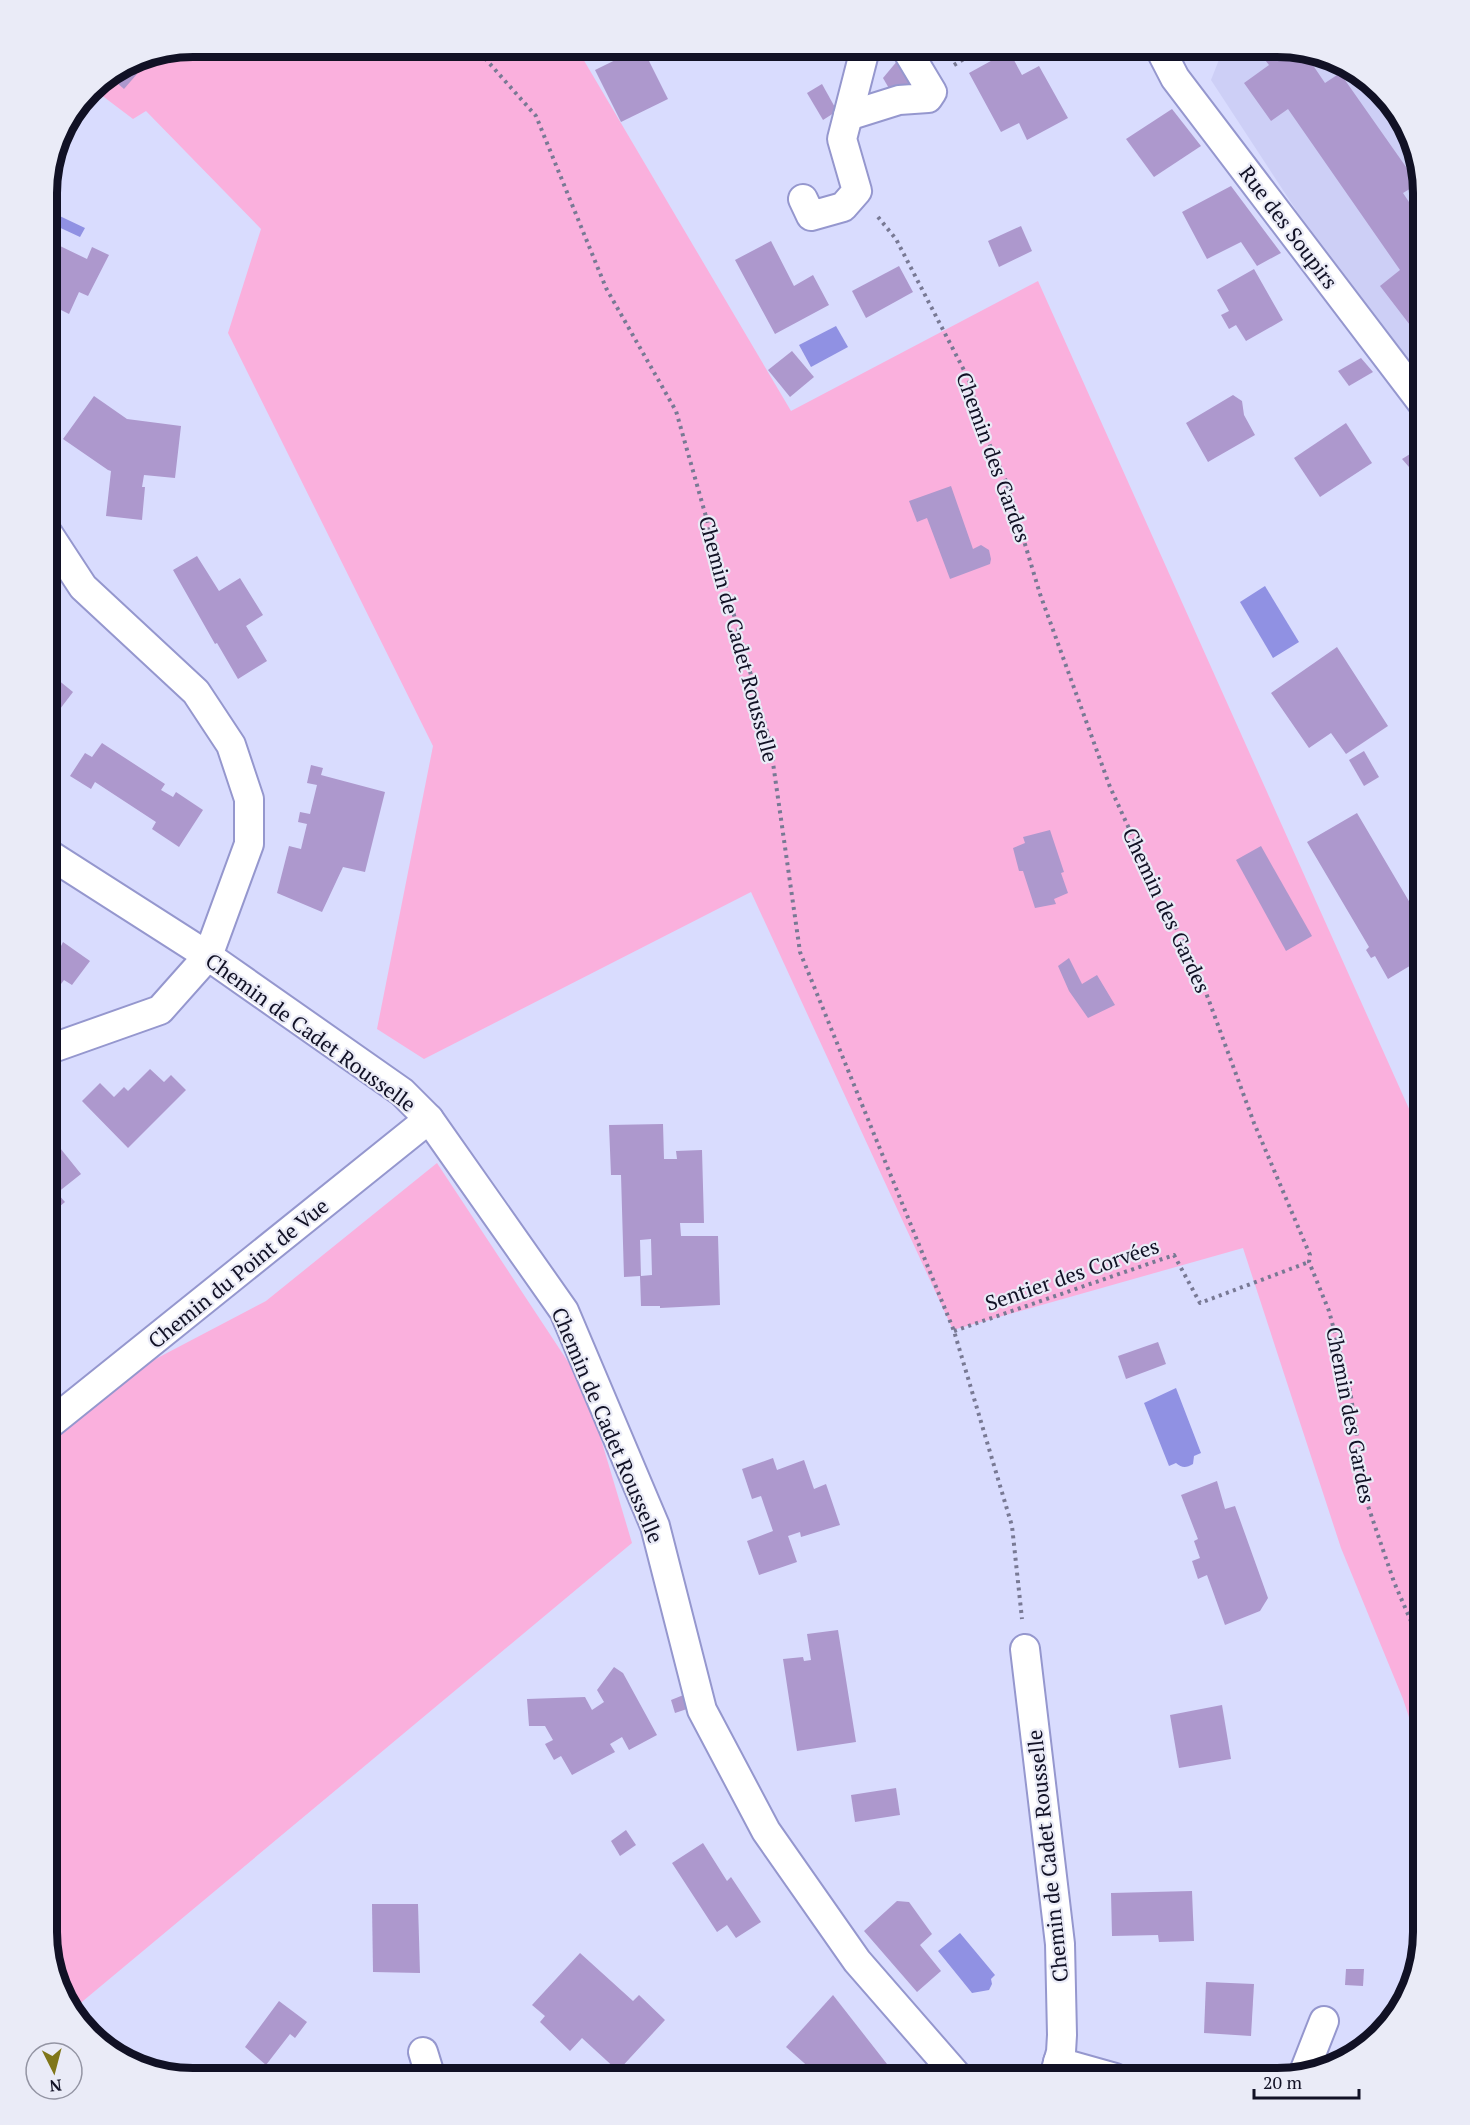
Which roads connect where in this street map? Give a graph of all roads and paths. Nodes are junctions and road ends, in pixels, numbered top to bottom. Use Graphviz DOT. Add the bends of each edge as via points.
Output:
graph roads {
  1 [pos="484,57"];
  2 [pos="863,57"];
  3 [pos="911,57"];
  4 [pos="1165,57"];
  5 [pos="848,116"];
  6 [pos="857,191"];
  7 [pos="803,199"];
  8 [pos="1413,390"];
  9 [pos="57,547"];
  10 [pos="57,859"];
  11 [pos="208,956"];
  12 [pos="57,1046"];
  13 [pos="429,1119"];
  14 [pos="1309,1262"];
  15 [pos="954,1331"];
  16 [pos="57,1418"];
  17 [pos="1413,1624"];
  18 [pos="1025,1649"];
  19 [pos="1324,2021"];
  20 [pos="1307,2064"];
  21 [pos="949,2068"];
  22 [pos="1054,2068"];
  1 -- 15 [label="path, Chemin de Cadet Rousselle" via="536,116 606,288 676,411 770,742 800,952"];
  2 -- 5 [label="street"];
  3 -- 5 [label="street" via="932,92 928,98 899,100"];
  4 -- 8 [label="street, Rue des Soupirs" via="1175,78"];
  5 -- 6 [label="street" via="842,139"];
  6 -- 7 [label="street" via="843,207 811,216"];
  6 -- 14 [label="path, Chemin des Gardes" via="896,239 968,378 1110,787 1198,971 1254,1123 1310,1255"];
  9 -- 11 [label="street" via="83,587 196,692 231,745 249,799 249,844"];
  10 -- 11 [label="street, Chemin de Cadet Rousselle"];
  11 -- 12 [label="street" via="160,1010"];
  11 -- 13 [label="street, Chemin de Cadet Rousselle" via="402,1092"];
  13 -- 16 [label="street, Chemin du Point de Vue"];
  13 -- 21 [label="street, Chemin de Cadet Rousselle" via="564,1311 655,1526 702,1710 766,1831 857,1961"];
  14 -- 15 [label="path, Sentier des Corvées" via="1200,1303 1174,1254"];
  14 -- 17 [label="path, Chemin des Gardes" via="1329,1311 1350,1390 1367,1503"];
  15 -- 18 [label="path, Chemin de Cadet Rousselle" via="1012,1526"];
  18 -- 22 [label="street, Chemin de Cadet Rousselle" via="1060,1944 1062,2035"];
  19 -- 20 [label="street"];
}
